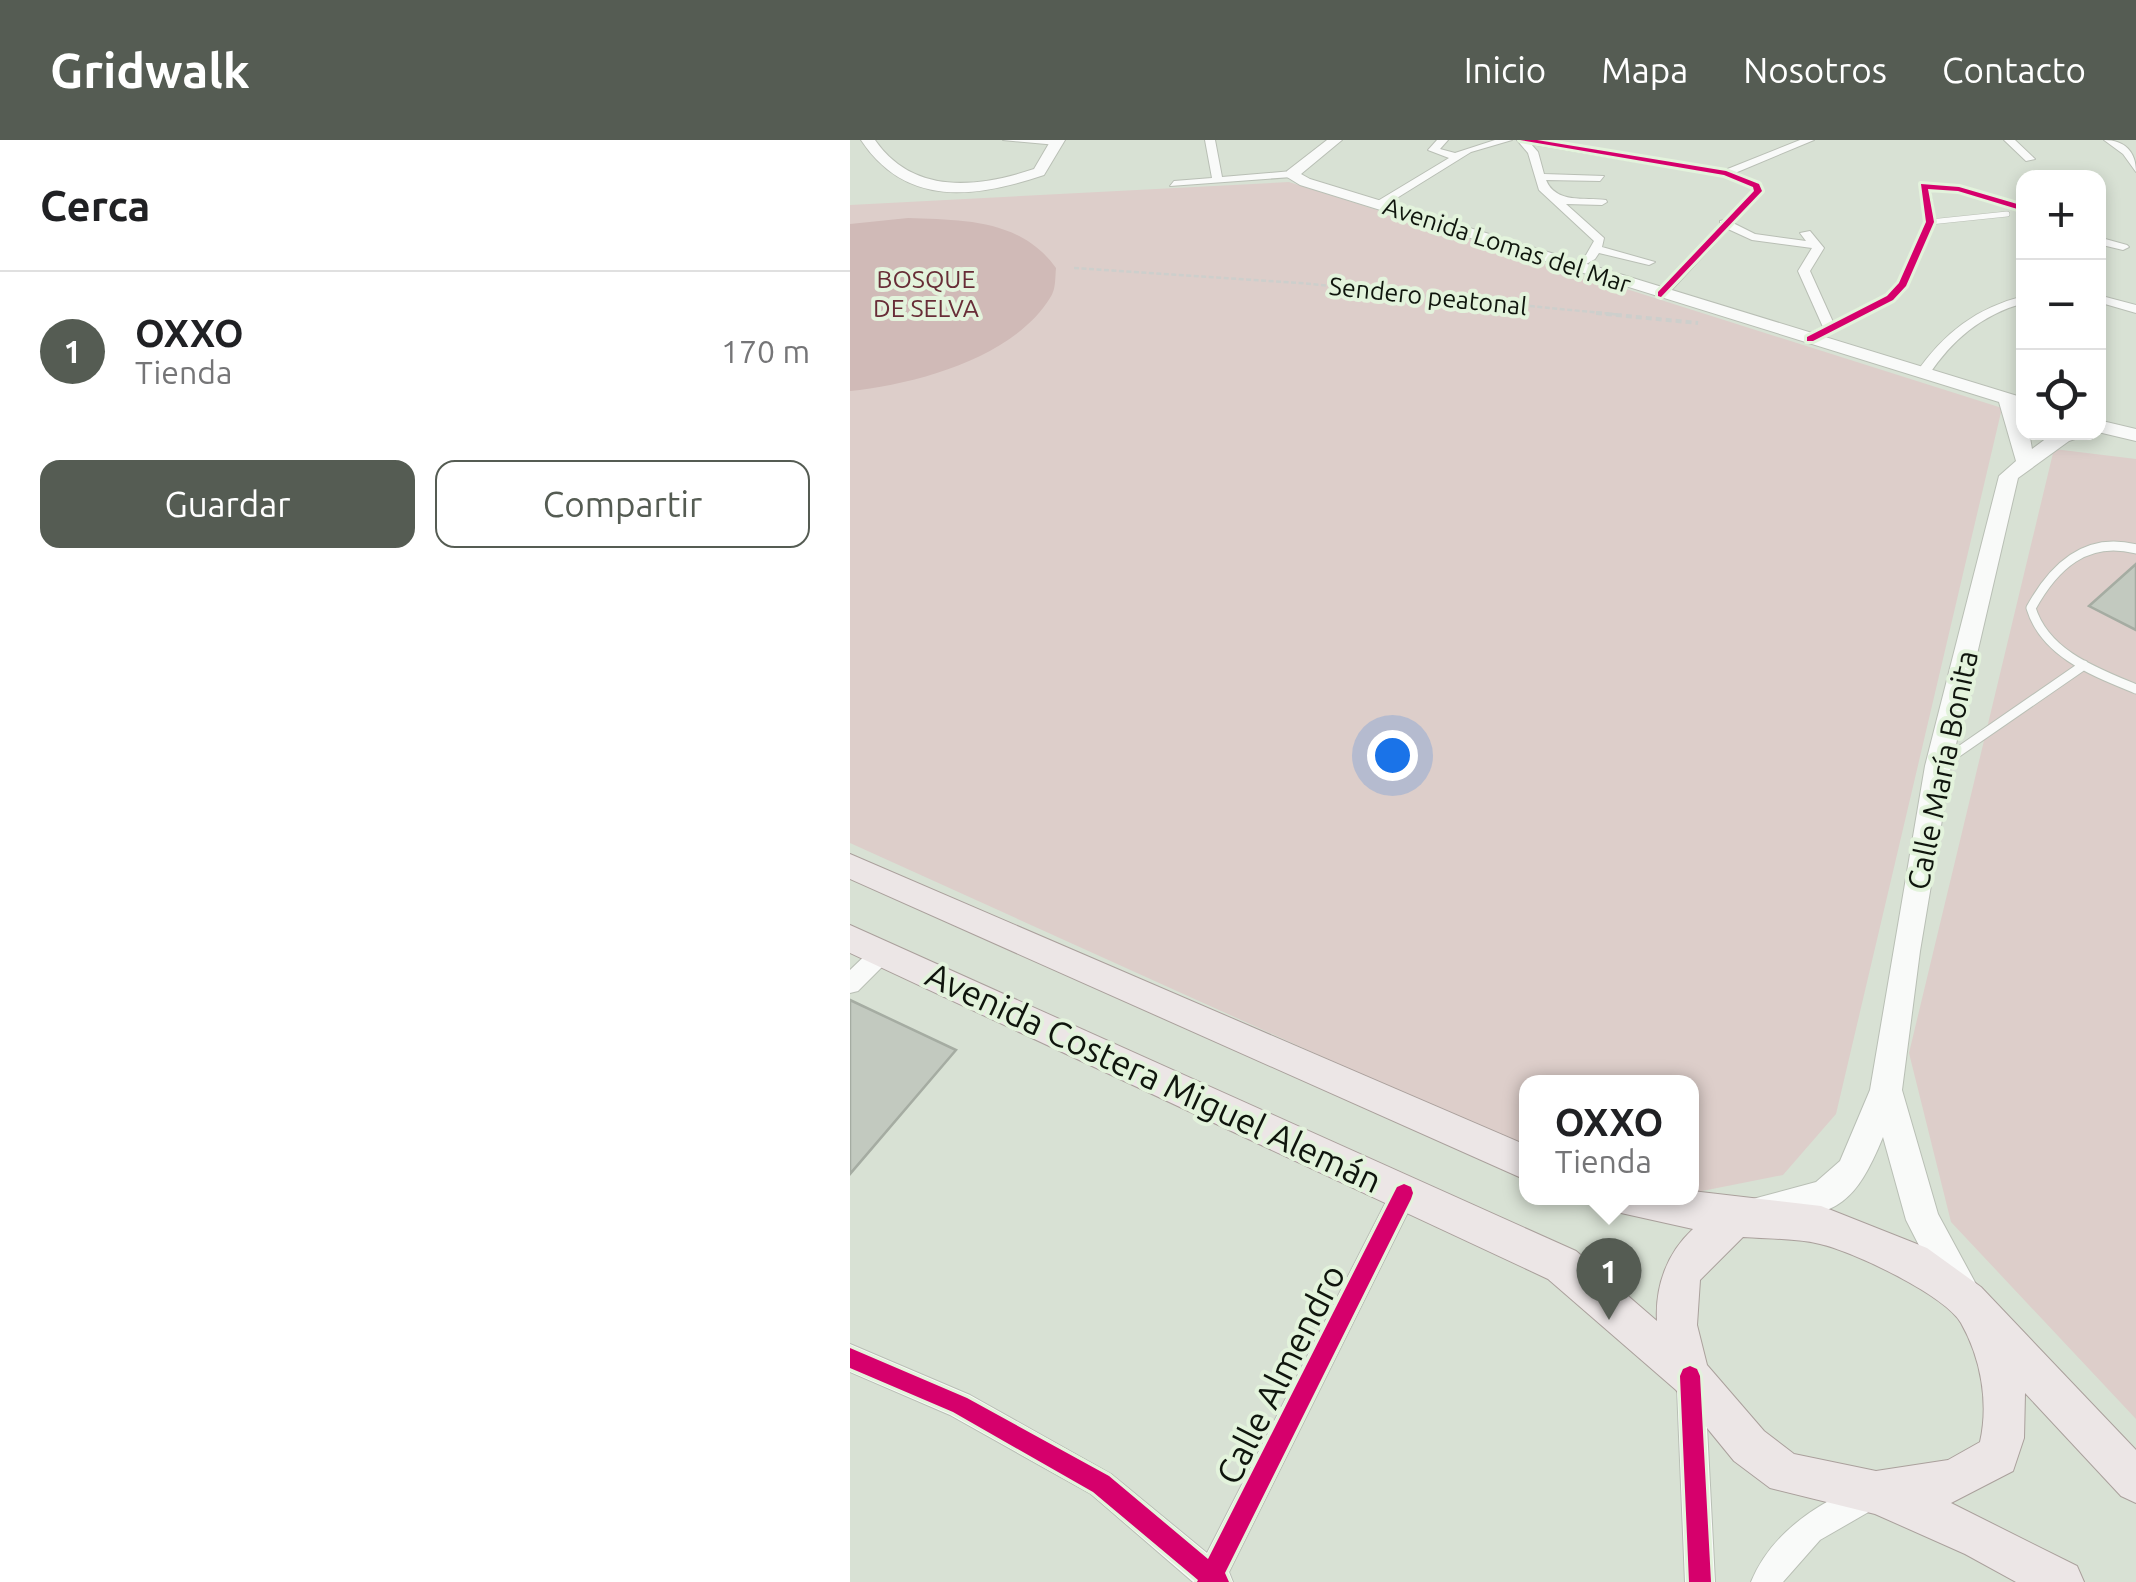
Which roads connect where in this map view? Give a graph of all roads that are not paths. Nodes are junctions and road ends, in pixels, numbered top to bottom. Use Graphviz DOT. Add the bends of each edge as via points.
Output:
graph roads {
  1 [pos="868,140"];
  2 [pos="1008,140"];
  3 [pos="1210,140"];
  4 [pos="1336,140"];
  5 [pos="1443,140"];
  6 [pos="1506,140"];
  7 [pos="1523,140"];
  8 [pos="1809,140"];
  9 [pos="2009,140"];
  10 [pos="2109,140"];
  11 [pos="1057,141"];
  12 [pos="1456,157"];
  13 [pos="2030,159"];
  14 [pos="2136,169"];
  15 [pos="1726,173"];
  16 [pos="1292,174"];
  17 [pos="1539,177"];
  18 [pos="1600,178"];
  19 [pos="1217,180"];
  20 [pos="1174,184"];
  21 [pos="1553,200"];
  22 [pos="1602,202"];
  23 [pos="1380,204"];
  24 [pos="2016,207"];
  25 [pos="2008,214"];
  26 [pos="1930,222"];
  27 [pos="1724,223"];
  28 [pos="1806,233"];
  29 [pos="2106,242"];
  30 [pos="1816,245"];
  31 [pos="2122,247"];
  32 [pos="1597,249"];
  33 [pos="1650,262"];
  34 [pos="1576,267"];
  35 [pos="1661,294"];
  36 [pos="2106,300"];
  37 [pos="2016,302"];
  38 [pos="2136,309"];
  39 [pos="1830,328"];
  40 [pos="1810,339"];
  41 [pos="1923,373"];
  42 [pos="2015,401"];
  43 [pos="2106,430"];
  44 [pos="2136,435"];
  45 [pos="2058,440"];
  46 [pos="2025,460"];
  47 [pos="2136,549"];
  48 [pos="2084,665"];
  49 [pos="2136,689"];
  50 [pos="1938,766"];
  51 [pos="850,866"];
  52 [pos="866,946"];
  53 [pos="850,984"];
  54 [pos="1886,1090"];
  55 [pos="1519,1160"];
  56 [pos="1404,1193"];
  57 [pos="1665,1205"];
  58 [pos="1738,1218"];
  59 [pos="1968,1301"];
  60 [pos="850,1358"];
  61 [pos="1690,1376"];
  62 [pos="2136,1481"];
  63 [pos="1876,1493"];
  64 [pos="1213,1580"];
  65 [pos="1700,1582"];
  66 [pos="1766,1582"];
  67 [pos="2061,1582"];
  1 -- 11 [label="main road" via="901,178 928,186 1004,184 1040,172"];
  2 -- 11 [label="street"];
  3 -- 19 [label="street"];
  4 -- 16 [label="main road"];
  5 -- 12 [label="street" via="1433,150"];
  6 -- 12 [label="street"];
  7 -- 15 [label="street"];
  7 -- 17 [label="street"];
  8 -- 15 [label="street"];
  9 -- 13 [label="street"];
  10 -- 14 [label="street" via="2128,152"];
  12 -- 23 [label="street"];
  15 -- 27 [label="street" via="1758,191"];
  16 -- 19 [label="street"];
  16 -- 23 [label="main road, Avenida Lomas del Mar"];
  17 -- 18 [label="street"];
  17 -- 21 [label="street"];
  19 -- 20 [label="street"];
  21 -- 22 [label="street"];
  21 -- 32 [label="street" via="1596,233"];
  23 -- 34 [label="main road, Avenida Lomas del Mar"];
  24 -- 26 [label="street" via="1927,185 1922,188"];
  25 -- 26 [label="lane"];
  26 -- 39 [label="street" via="1890,298"];
  27 -- 30 [label="street" via="1752,237"];
  27 -- 35 [label="street"];
  28 -- 30 [label="street"];
  29 -- 31 [label="street"];
  30 -- 39 [label="street" via="1804,270"];
  32 -- 33 [label="street"];
  32 -- 34 [label="street"];
  34 -- 35 [label="main road, Avenida Lomas del Mar"];
  35 -- 40 [label="main road, Avenida Lomas del Mar"];
  36 -- 38 [label="street"];
  37 -- 41 [label="street" via="1980,313"];
  39 -- 40 [label="street"];
  40 -- 41 [label="main road, Avenida Lomas del Mar"];
  41 -- 42 [label="main road, Avenida Lomas del Mar"];
  42 -- 46 [label="main road"];
  43 -- 44 [label="main road"];
  45 -- 46 [label="main road"];
  46 -- 50 [label="main road, Calle María Bonita" via="2009,476"];
  47 -- 48 [label="lane" via="2101,542 2063,563 2031,608 2037,629"];
  48 -- 49 [label="lane"];
  48 -- 50 [label="lane"];
  50 -- 54 [label="main road, Calle María Bonita"];
  51 -- 55 [label="main road, Avenida Costera Miguel Alemán"];
  52 -- 53 [label="street"];
  52 -- 56 [label="main road, Avenida Costera Miguel Alemán"];
  54 -- 58 [label="main road, Calle María Bonita" via="1852,1172 1824,1196"];
  54 -- 59 [label="main road, Calle María Bonita" via="1923,1220"];
  56 -- 61 [label="main road, Avenida Costera Miguel Alemán" via="1562,1265"];
  56 -- 64 [label="street, Calle Almendro"];
  57 -- 58 [label="main road"];
  58 -- 59 [label="main road" via="1821,1225 1914,1262"];
  58 -- 61 [label="main road" via="1702,1241 1678,1278 1677,1336"];
  59 -- 62 [label="main road"];
  59 -- 63 [label="main road" via="1996,1356 2010,1420 1998,1456 1953,1481"];
  60 -- 64 [label="street" via="960,1404 1101,1484"];
  61 -- 63 [label="main road, Avenida Costera Miguel Alemán" via="1749,1446 1785,1473"];
  61 -- 65 [label="street"];
  63 -- 66 [label="street" via="1814,1522 1785,1550"];
  63 -- 67 [label="main road, Avenida Costera Miguel Alemán"];
}
